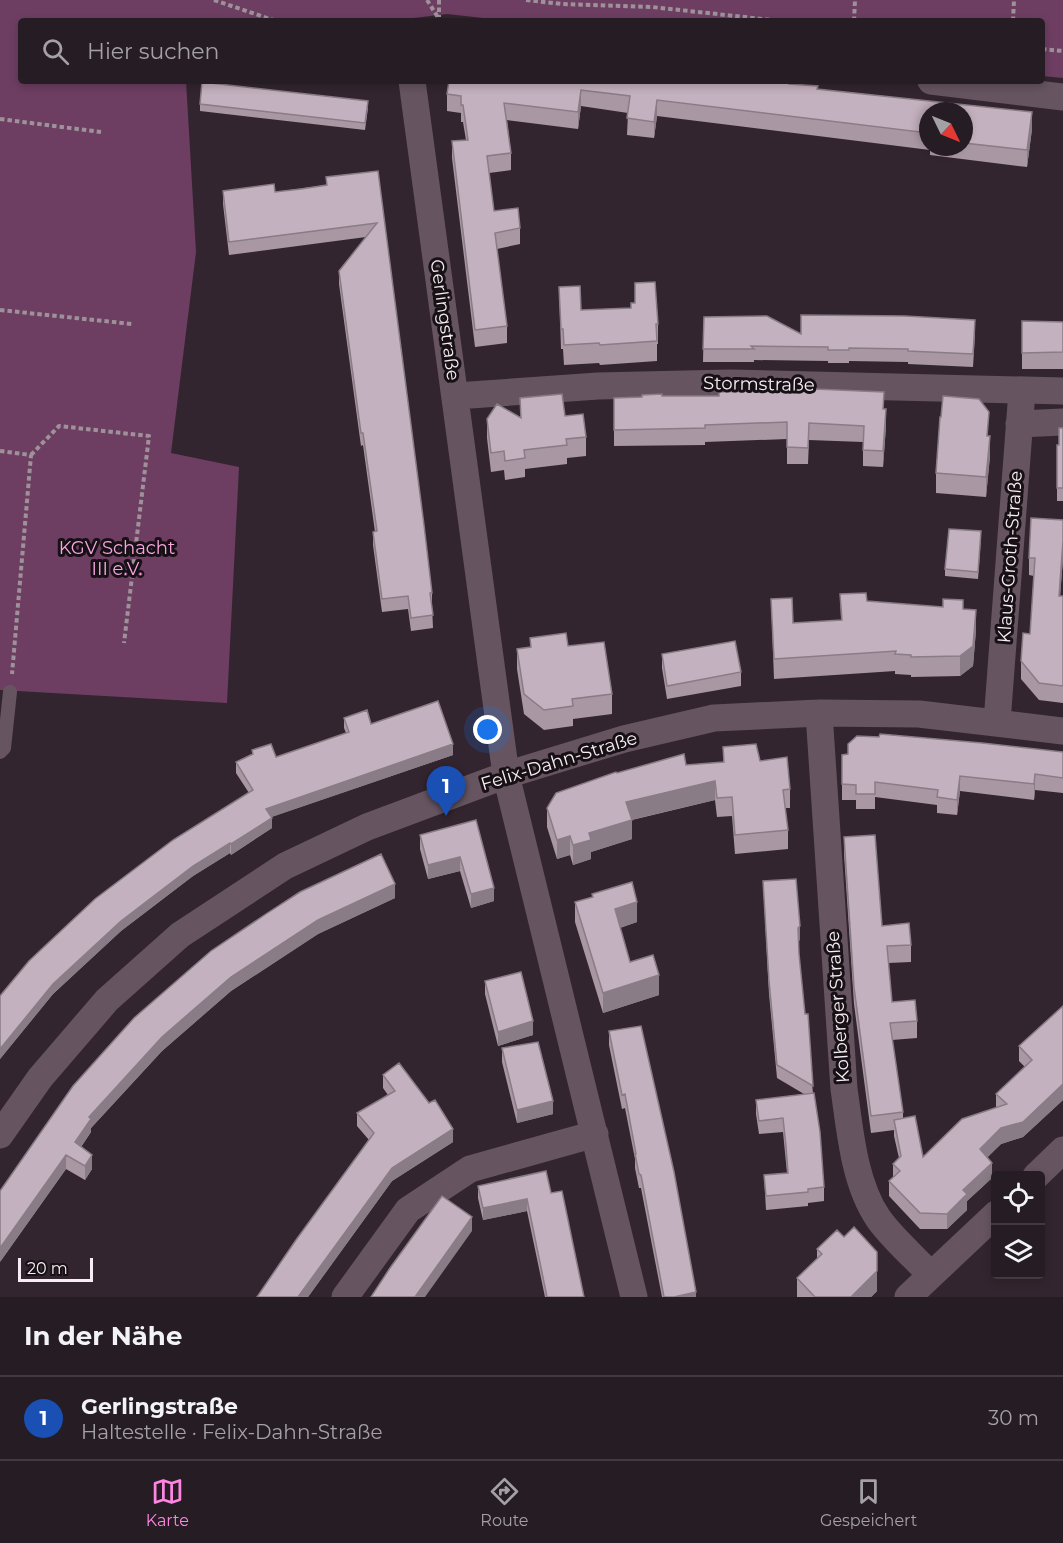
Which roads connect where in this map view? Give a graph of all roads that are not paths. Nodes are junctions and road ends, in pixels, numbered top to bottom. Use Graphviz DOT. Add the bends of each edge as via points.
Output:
graph roads {
  1 [pos="412,84"];
  2 [pos="956,84"];
  3 [pos="1063,97"];
  4 [pos="1022,391"];
  5 [pos="1063,391"];
  6 [pos="456,396"];
  7 [pos="1063,422"];
  8 [pos="1019,424"];
  9 [pos="10,692"];
  10 [pos="819,713"];
  11 [pos="998,722"];
  12 [pos="1063,731"];
  13 [pos="0,752"];
  14 [pos="506,775"];
  15 [pos="595,1134"];
  16 [pos="0,1135"];
  17 [pos="1063,1150"];
  18 [pos="1041,1171"];
  19 [pos="991,1219"];
  20 [pos="932,1275"];
  21 [pos="345,1297"];
  22 [pos="634,1297"];
  23 [pos="908,1297"];
  1 -- 6 [label="street, Gerlingstraße"];
  2 -- 3 [label="street"];
  4 -- 5 [label="street, Stormstraße"];
  4 -- 6 [label="street, Stormstraße" via="730,382"];
  4 -- 8 [label="street, Klaus-Groth-Straße"];
  6 -- 14 [label="street, Gerlingstraße"];
  7 -- 8 [label="street"];
  8 -- 11 [label="street, Klaus-Groth-Straße"];
  9 -- 13 [label="lane" via="4,748"];
  10 -- 11 [label="street, Felix-Dahn-Straße" via="918,714"];
  10 -- 14 [label="street, Felix-Dahn-Straße" via="714,718 624,739"];
  10 -- 20 [label="street, Kolberger Straße" via="844,1089 852,1148 866,1196 878,1218"];
  11 -- 12 [label="street, Felix-Dahn-Straße"];
  14 -- 15 [label="street, Gerlingstraße"];
  14 -- 16 [label="street, Felix-Dahn-Straße" via="367,827 285,866 180,935 107,1000 40,1078"];
  15 -- 21 [label="street" via="470,1168 408,1210"];
  15 -- 22 [label="street, Gerlingstraße"];
  17 -- 18 [label="street"];
  19 -- 20 [label="street"];
  20 -- 23 [label="street"];
}
